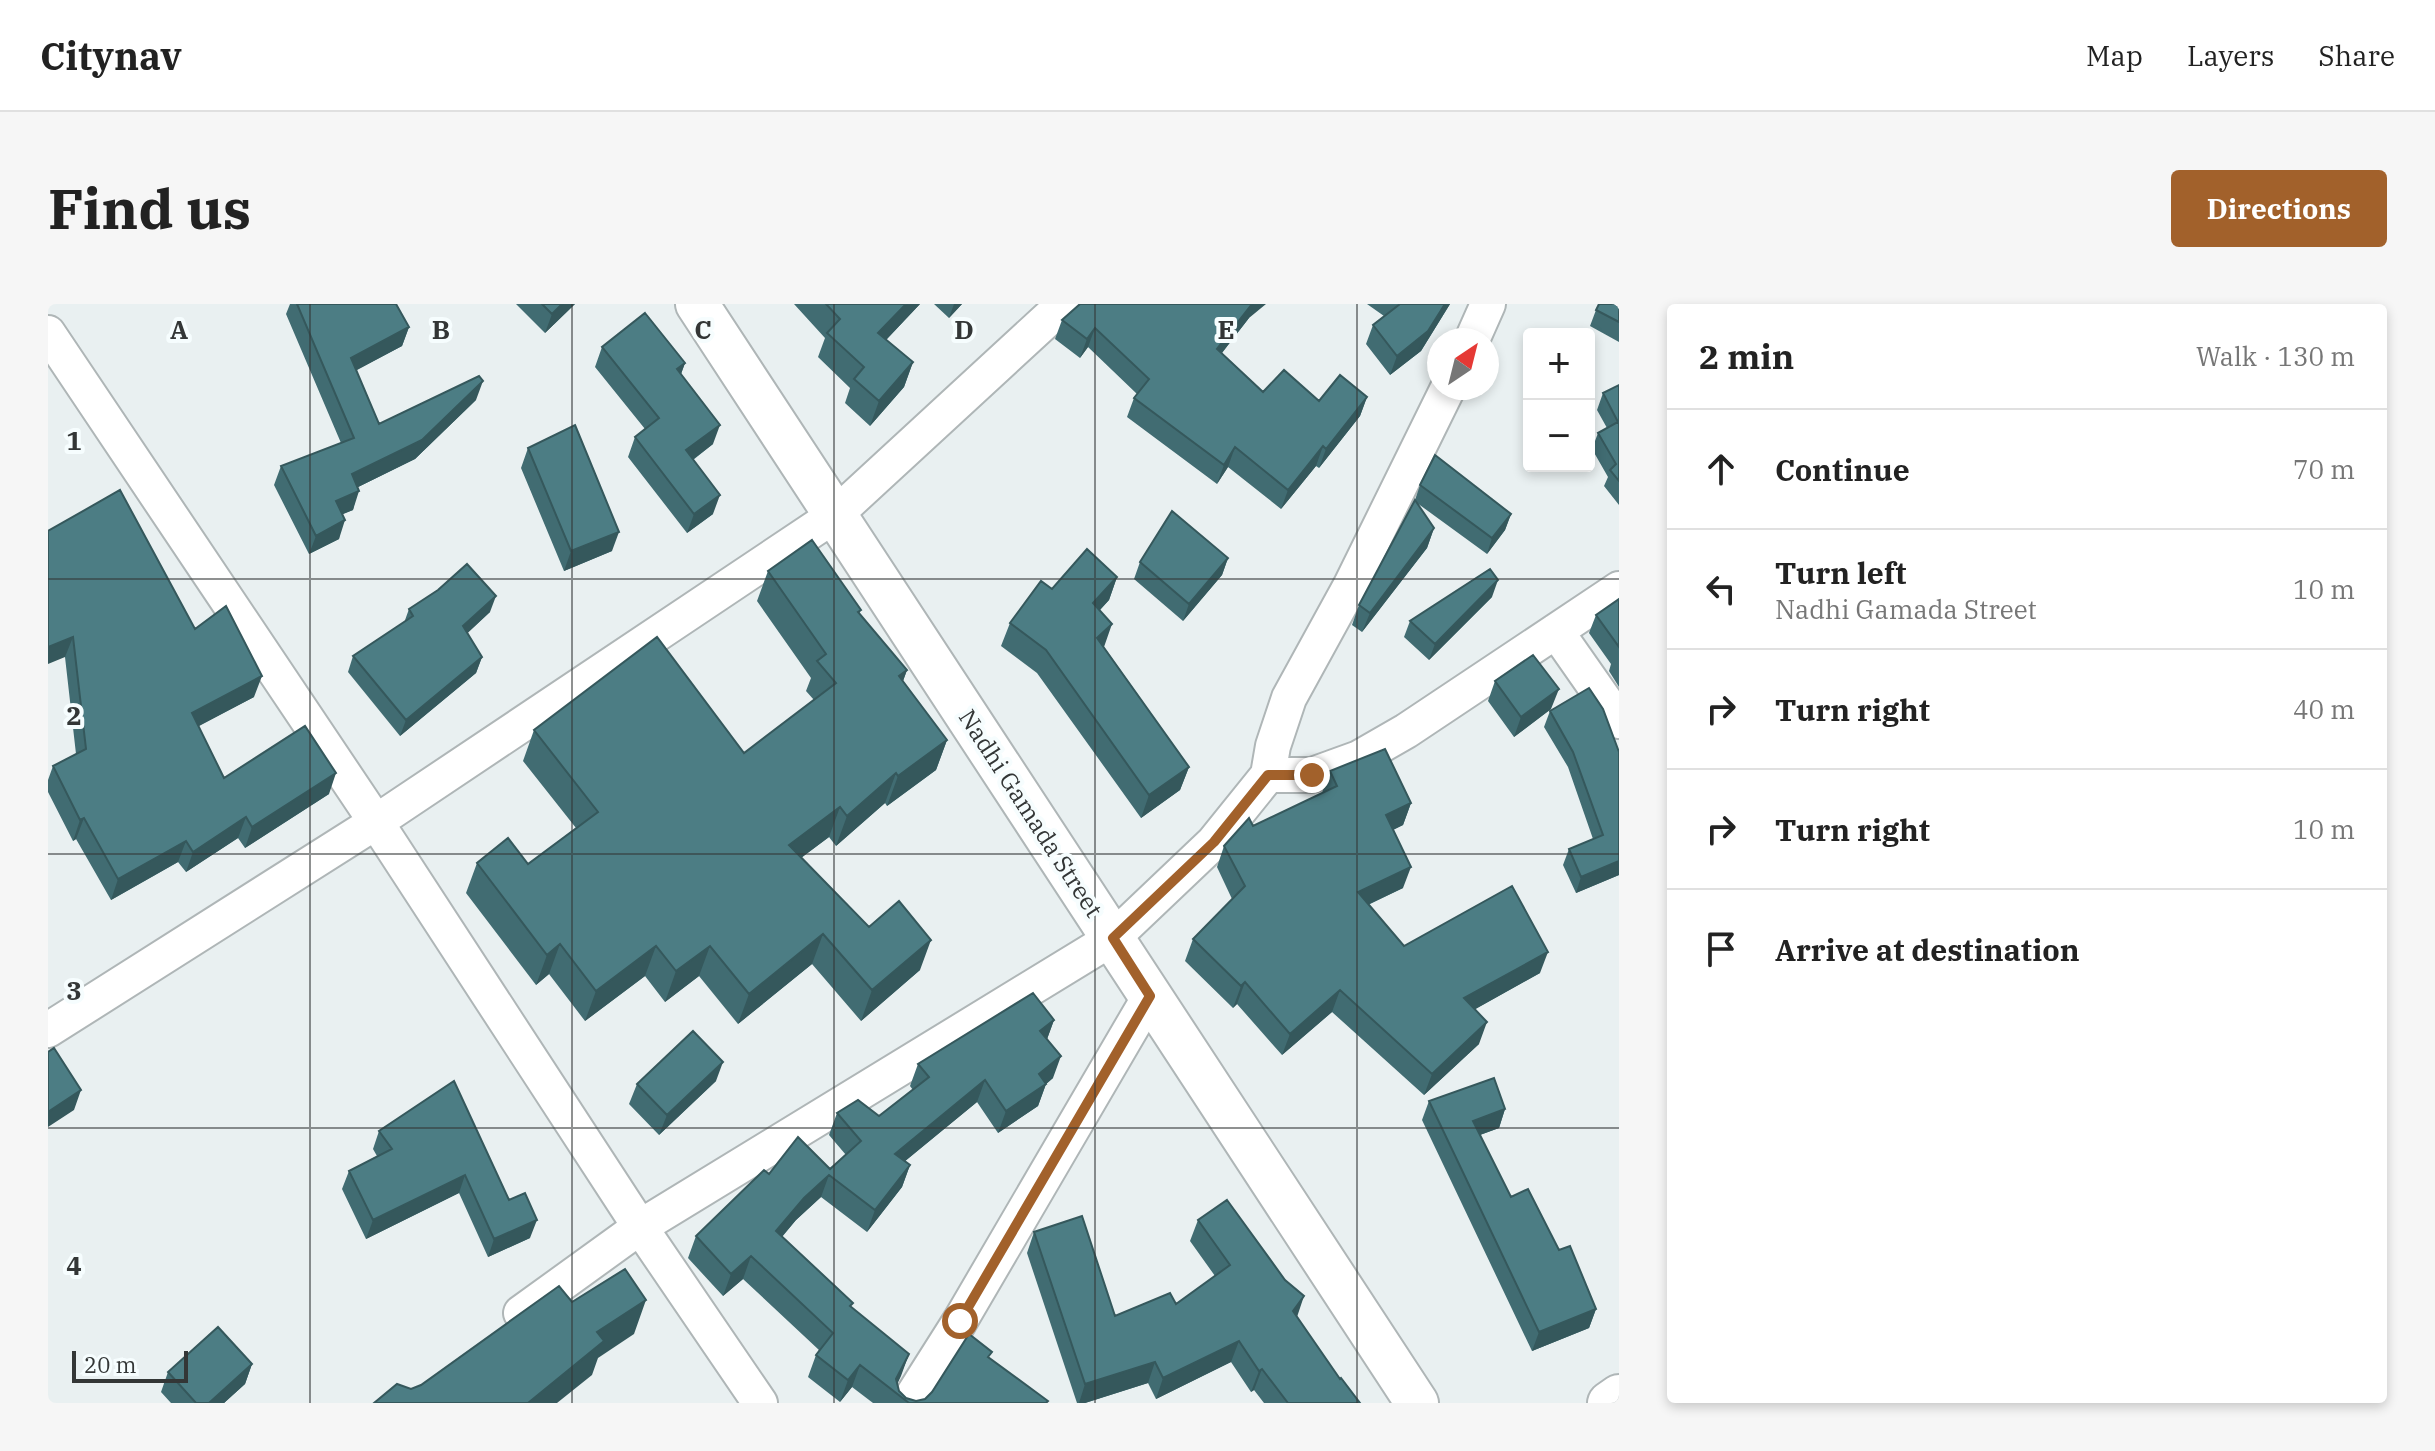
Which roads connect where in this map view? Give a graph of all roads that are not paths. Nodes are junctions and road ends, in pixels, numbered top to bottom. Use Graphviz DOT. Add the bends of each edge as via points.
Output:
graph roads {
  1 [pos="697,304"];
  2 [pos="1064,304"];
  3 [pos="1488,304"];
  4 [pos="1477,328"];
  5 [pos="48,333"];
  6 [pos="1442,400"];
  7 [pos="835,515"];
  8 [pos="1619,589"];
  9 [pos="1556,631"];
  10 [pos="1619,721"];
  11 [pos="1268,775"];
  12 [pos="376,822"];
  13 [pos="1113,938"];
  14 [pos="1150,996"];
  15 [pos="48,1030"];
  16 [pos="640,1227"];
  17 [pos="500,1329"];
  18 [pos="1619,1396"];
  19 [pos="760,1403"];
  20 [pos="908,1403"];
  21 [pos="1417,1403"];
  22 [pos="1609,1403"];
  1 -- 7 [label="street, Nadhi Gamada Street"];
  2 -- 7 [label="street"];
  3 -- 4 [label="street"];
  5 -- 12 [label="street"];
  6 -- 11 [label="street" via="1289,698"];
  7 -- 12 [label="street"];
  7 -- 13 [label="street, Nadhi Gamada Street"];
  8 -- 9 [label="street"];
  9 -- 10 [label="street"];
  9 -- 11 [label="street" via="1359,758 1312,775"];
  11 -- 13 [label="street" via="1214,842"];
  12 -- 15 [label="street"];
  12 -- 16 [label="street"];
  13 -- 14 [label="street, Nadhi Gamada Street"];
  13 -- 16 [label="street"];
  14 -- 20 [label="street"];
  14 -- 21 [label="street, Nadhi Gamada Street"];
  16 -- 17 [label="street"];
  16 -- 19 [label="street"];
  18 -- 22 [label="street"];
}
